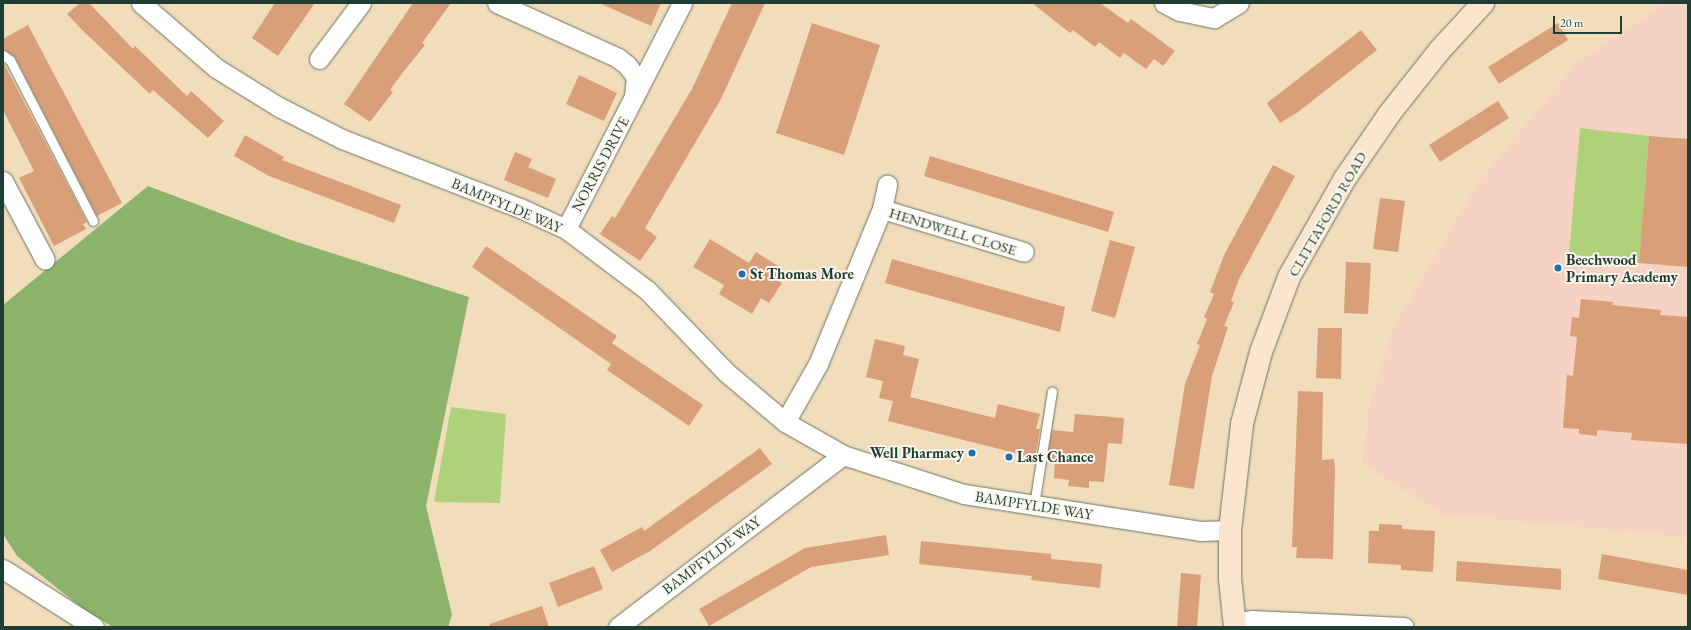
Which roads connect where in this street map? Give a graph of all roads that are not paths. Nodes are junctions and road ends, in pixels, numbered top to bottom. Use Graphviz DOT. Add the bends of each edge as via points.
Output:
graph roads {
  1 [pos="141,3"];
  2 [pos="361,3"];
  3 [pos="497,3"];
  4 [pos="682,3"];
  5 [pos="1164,3"];
  6 [pos="1239,3"];
  7 [pos="1483,3"];
  8 [pos="3,55"];
  9 [pos="319,59"];
  10 [pos="634,99"];
  11 [pos="3,181"];
  12 [pos="887,185"];
  13 [pos="882,209"];
  14 [pos="93,221"];
  15 [pos="566,229"];
  16 [pos="1024,252"];
  17 [pos="45,260"];
  18 [pos="1052,391"];
  19 [pos="785,422"];
  20 [pos="843,455"];
  21 [pos="1034,505"];
  22 [pos="1230,530"];
  23 [pos="3,569"];
  24 [pos="1234,624"];
  25 [pos="94,627"];
  26 [pos="618,627"];
  27 [pos="1404,627"];
  1 -- 15 [label="street, BAMPFYLDE WAY" via="216,68 279,107 342,139 520,208"];
  2 -- 9 [label="street"];
  3 -- 10 [label="street, NORRIS DRIVE" via="618,58 636,77"];
  4 -- 10 [label="street, NORRIS DRIVE"];
  5 -- 6 [label="street" via="1180,11 1214,18"];
  7 -- 22 [label="street, CLITTAFORD ROAD" via="1440,50 1390,113 1344,180 1289,277 1261,352 1242,424"];
  8 -- 14 [label="lane" via="10,60"];
  10 -- 15 [label="street, NORRIS DRIVE"];
  11 -- 17 [label="street"];
  12 -- 13 [label="street, HENDWELL CLOSE"];
  13 -- 16 [label="street, HENDWELL CLOSE"];
  13 -- 19 [label="street, HENDWELL CLOSE" via="818,364"];
  15 -- 19 [label="street, BAMPFYLDE WAY" via="647,290 727,373"];
  18 -- 21 [label="lane"];
  19 -- 20 [label="street, BAMPFYLDE WAY"];
  20 -- 21 [label="street, BAMPFYLDE WAY" via="964,494"];
  20 -- 26 [label="street, BAMPFYLDE WAY"];
  21 -- 22 [label="street, BAMPFYLDE WAY" via="1200,530"];
  22 -- 24 [label="street, CLITTAFORD ROAD" via="1230,580"];
  23 -- 25 [label="street"];
  24 -- 27 [label="street" via="1252,620"];
}
